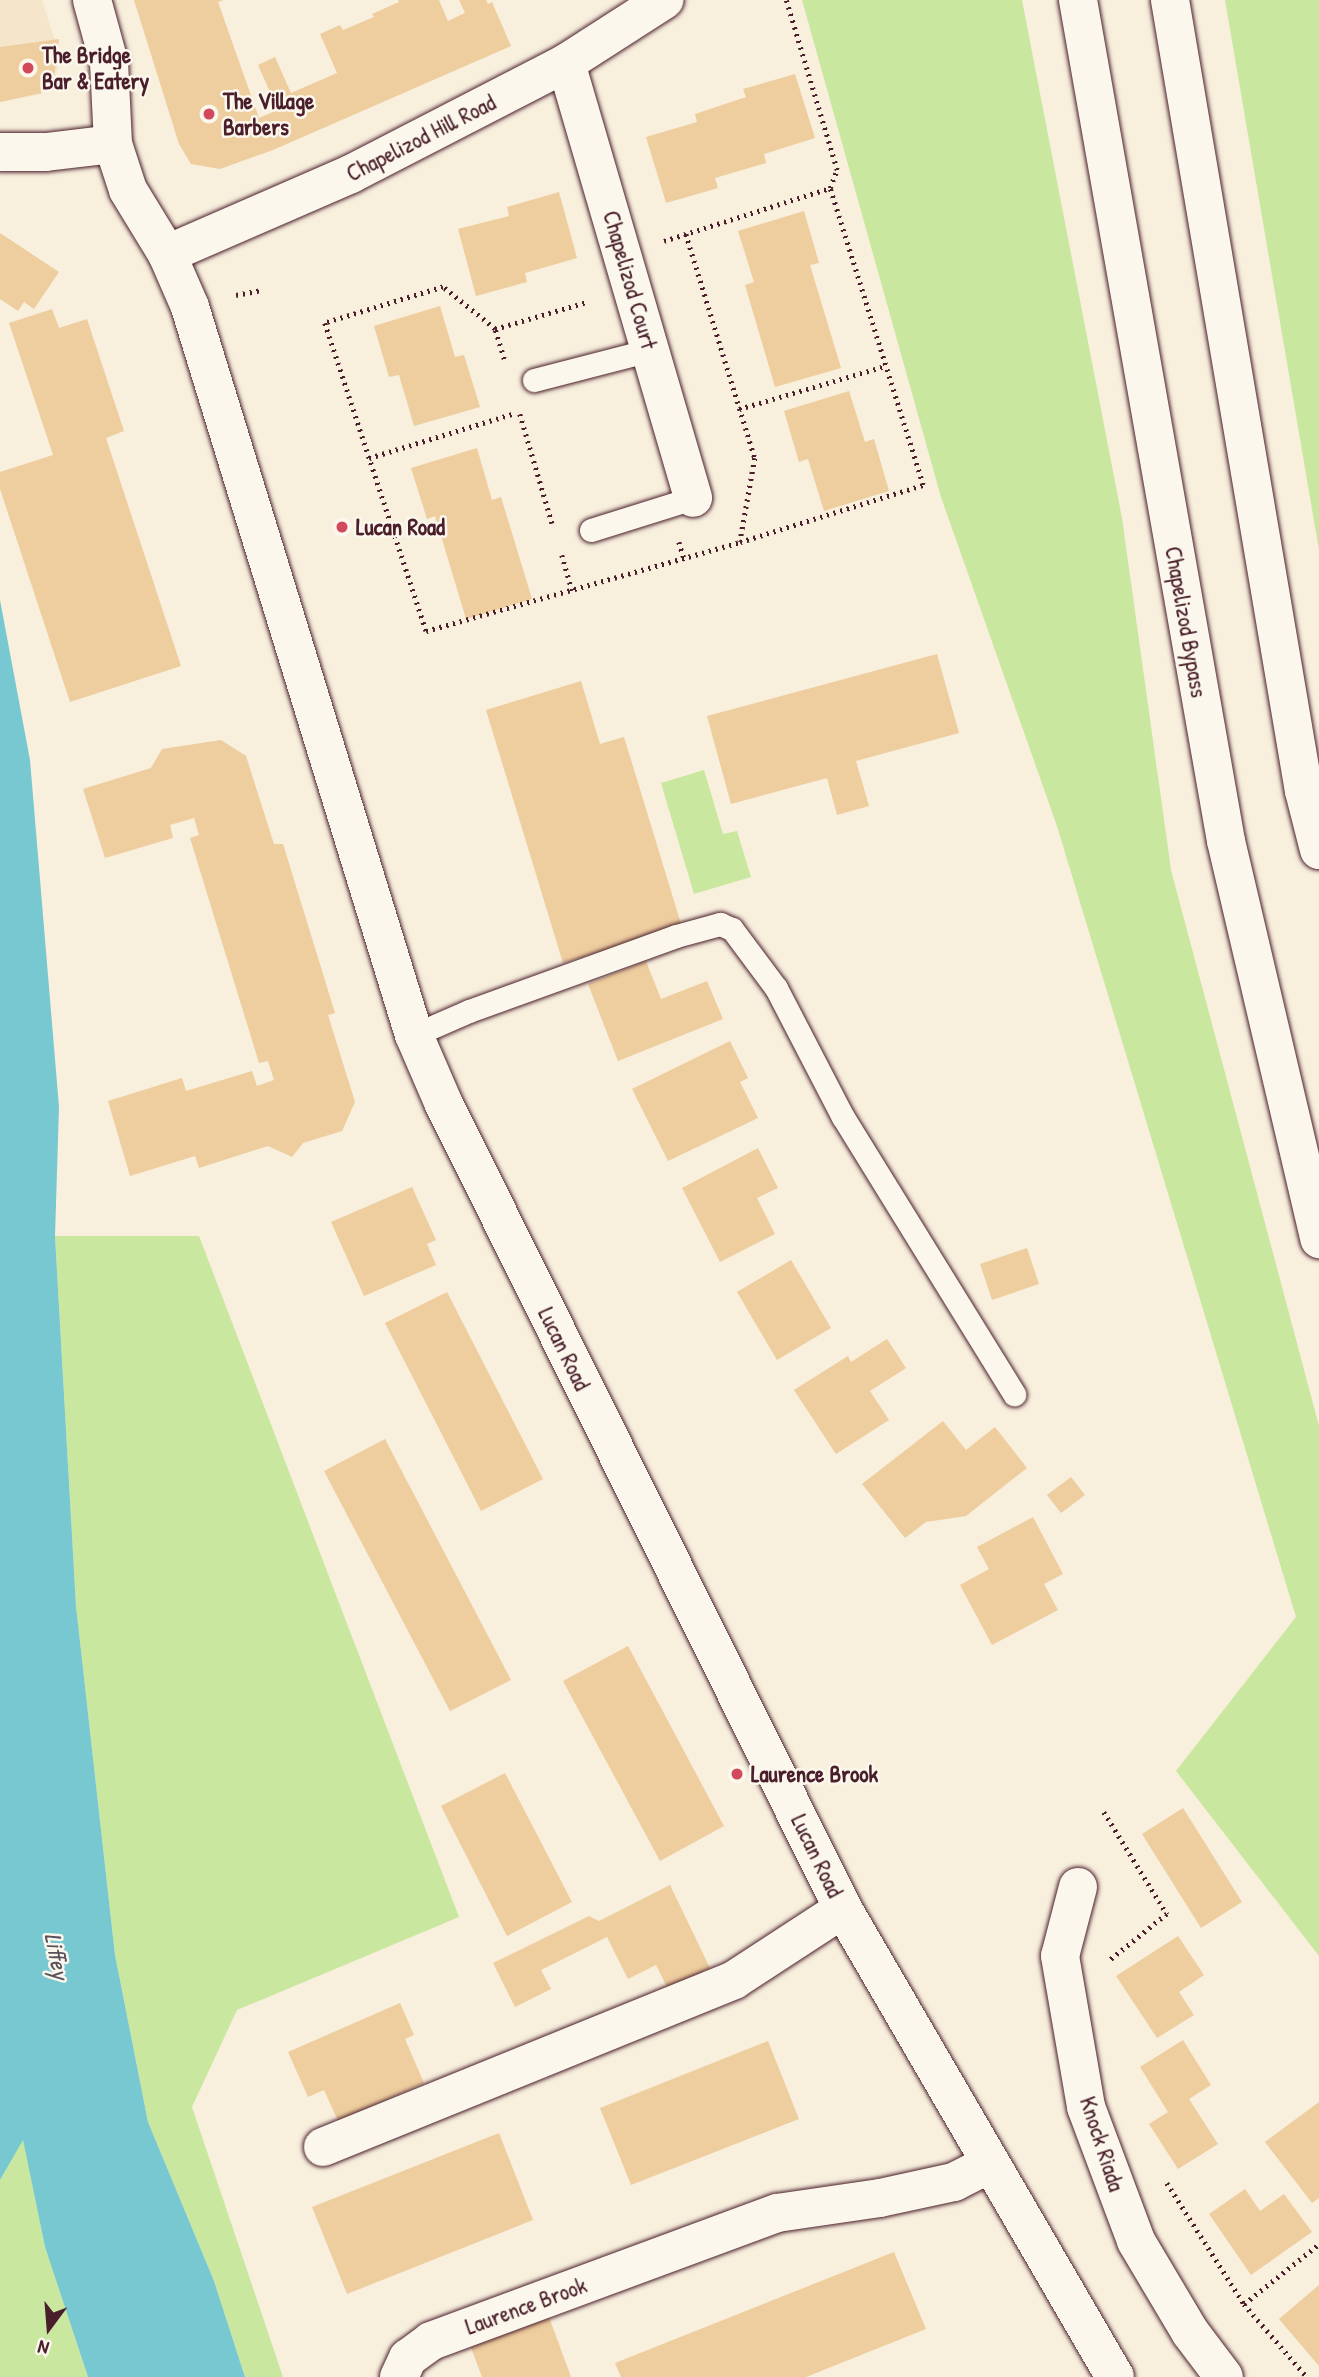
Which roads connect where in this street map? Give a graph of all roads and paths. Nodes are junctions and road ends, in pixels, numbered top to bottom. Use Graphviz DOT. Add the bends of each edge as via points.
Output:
graph roads {
  1 [pos="92,0"];
  2 [pos="664,0"];
  3 [pos="786,0"];
  4 [pos="1078,0"];
  5 [pos="1170,0"];
  6 [pos="566,63"];
  7 [pos="113,144"];
  8 [pos="0,152"];
  9 [pos="830,188"];
  10 [pos="686,234"];
  11 [pos="167,254"];
  12 [pos="622,254"];
  13 [pos="262,290"];
  14 [pos="236,295"];
  15 [pos="495,329"];
  16 [pos="650,350"];
  17 [pos="885,366"];
  18 [pos="534,380"];
  19 [pos="739,409"];
  20 [pos="519,412"];
  21 [pos="369,458"];
  22 [pos="693,498"];
  23 [pos="591,530"];
  24 [pos="740,542"];
  25 [pos="1319,850"];
  26 [pos="414,1035"];
  27 [pos="1319,1239"];
  28 [pos="1014,1394"];
  29 [pos="1104,1812"];
  30 [pos="1078,1887"];
  31 [pos="843,1909"];
  32 [pos="1102,1966"];
  33 [pos="323,2147"];
  34 [pos="989,2164"];
  35 [pos="1161,2172"];
  36 [pos="1319,2244"];
  37 [pos="1244,2304"];
  38 [pos="399,2377"];
  39 [pos="1115,2377"];
  40 [pos="1224,2377"];
  41 [pos="1307,2377"];
  1 -- 7 [label="main road, Lucan Road" via="108,62"];
  2 -- 6 [label="main road, Chapelizod Hill Road"];
  3 -- 9 [label="path" via="837,170"];
  4 -- 27 [label="main road, Chapelizod Bypass" via="1226,841"];
  5 -- 25 [label="main road" via="1304,791"];
  6 -- 11 [label="main road, Chapelizod Hill Road" via="351,174"];
  6 -- 12 [label="main road, Chapelizod Court"];
  7 -- 8 [label="main road"];
  7 -- 11 [label="main road, Lucan Road" via="128,190"];
  9 -- 10 [label="path"];
  9 -- 17 [label="path"];
  10 -- 12 [label="path"];
  10 -- 19 [label="path"];
  11 -- 26 [label="main road, Lucan Road" via="196,325"];
  12 -- 16 [label="main road, Chapelizod Court"];
  13 -- 14 [label="path"];
  15 -- 21 [label="path" via="443,287 324,323"];
  16 -- 18 [label="lane"];
  16 -- 22 [label="main road, Chapelizod Court"];
  17 -- 19 [label="path"];
  17 -- 24 [label="path" via="923,485"];
  19 -- 24 [label="path" via="755,458"];
  20 -- 21 [label="path"];
  21 -- 24 [label="path" via="426,631"];
  22 -- 23 [label="lane"];
  26 -- 28 [label="lane" via="676,936 720,924 732,929 776,988 844,1117"];
  26 -- 31 [label="main road, Lucan Road" via="517,1254"];
  29 -- 32 [label="path" via="1167,1914"];
  30 -- 40 [label="main road, Knock Riada" via="1060,1956 1086,2107 1136,2241 1190,2332"];
  31 -- 33 [label="main road" via="734,1980"];
  31 -- 34 [label="main road, Lucan Road"];
  34 -- 38 [label="main road, Laurence Brook" via="954,2182 778,2213 431,2341 408,2358"];
  34 -- 39 [label="main road, Lucan Road"];
  35 -- 37 [label="path"];
  36 -- 37 [label="path"];
  37 -- 41 [label="path"];
}
